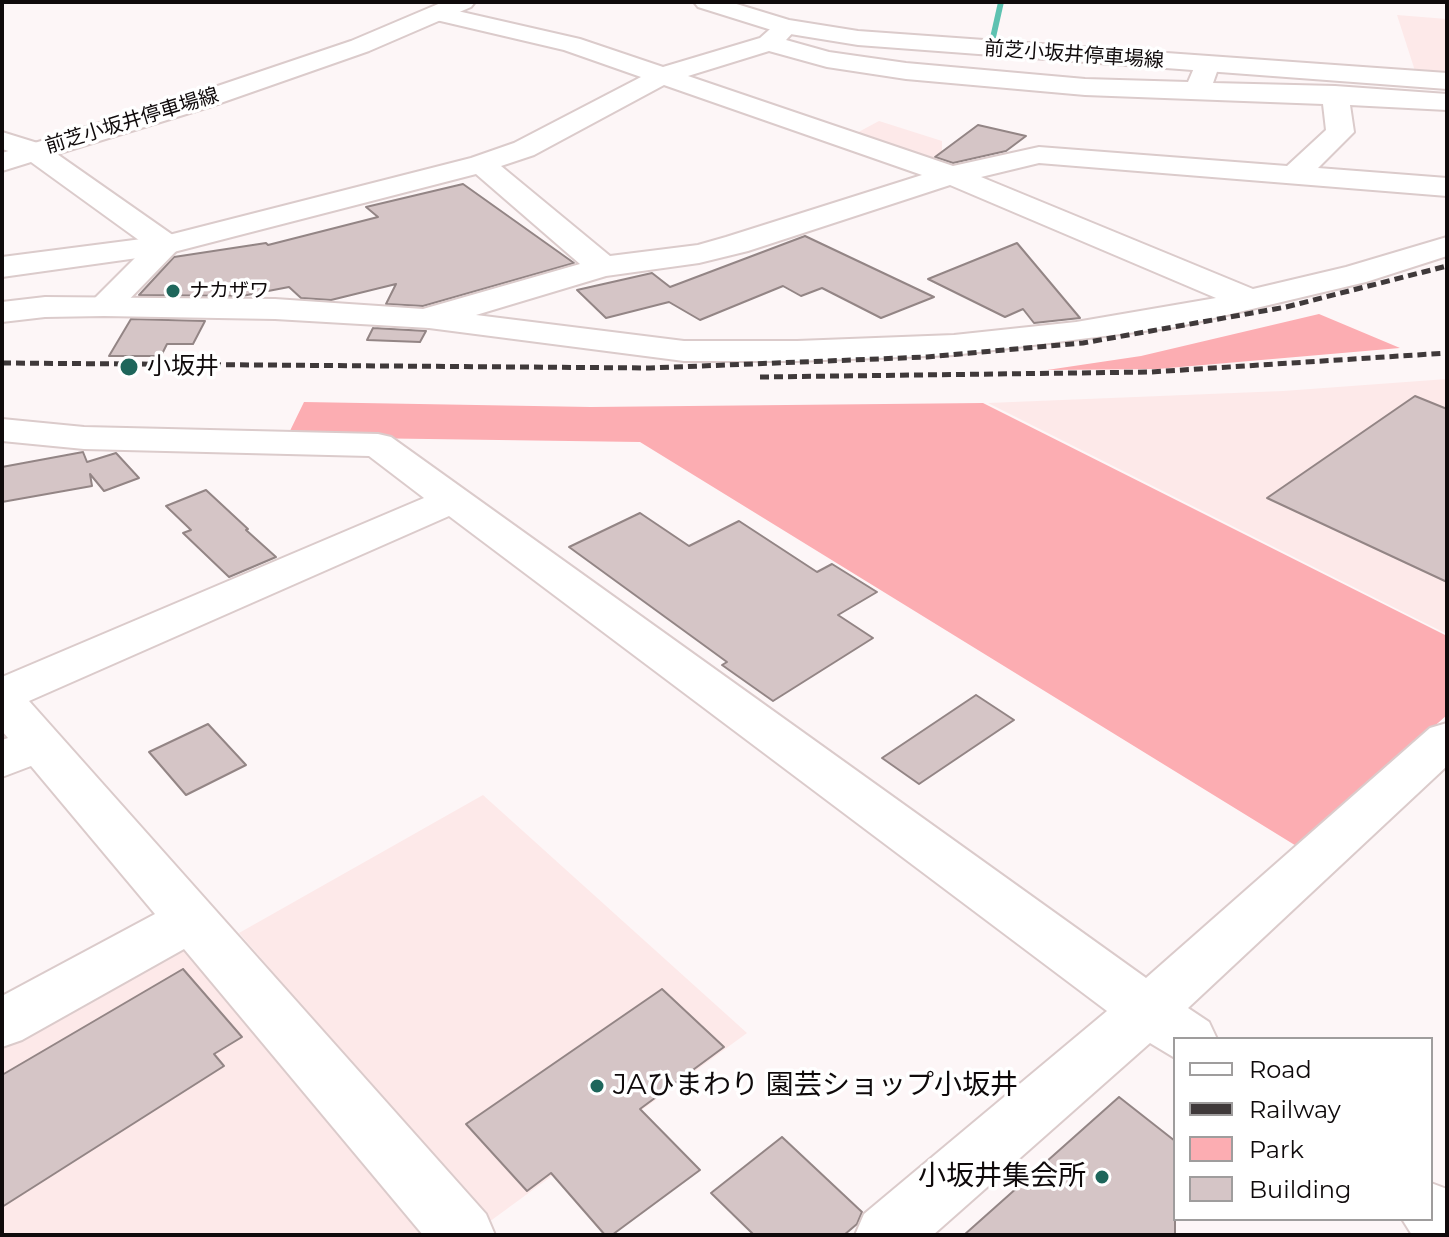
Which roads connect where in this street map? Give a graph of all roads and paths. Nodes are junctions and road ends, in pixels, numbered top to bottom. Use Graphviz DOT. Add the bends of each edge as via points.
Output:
graph roads {
  1 [pos="706,2"];
  2 [pos="451,8"];
  3 [pos="778,35"];
  4 [pos="661,76"];
  5 [pos="1202,78"];
  6 [pos="1447,81"];
  7 [pos="1335,94"];
  8 [pos="1447,102"];
  9 [pos="2,140"];
  10 [pos="34,151"];
  11 [pos="2,162"];
  12 [pos="481,164"];
  13 [pos="1295,174"];
  14 [pos="951,175"];
  15 [pos="1447,187"];
  16 [pos="166,245"];
  17 [pos="1447,246"];
  18 [pos="2,267"];
  19 [pos="603,267"];
  20 [pos="1253,301"];
  21 [pos="104,306"];
  22 [pos="2,312"];
  23 [pos="424,319"];
  24 [pos="2,430"];
  25 [pos="453,500"];
  26 [pos="2,698"];
  27 [pos="1447,739"];
  28 [pos="20,752"];
  29 [pos="191,919"];
  30 [pos="2,1024"];
  31 [pos="1168,1025"];
  32 [pos="463,1235"];
  33 [pos="887,1235"];
  1 -- 3 [label="street"];
  2 -- 4 [label="street"];
  2 -- 10 [label="street, 前芝小坂井停車場線" via="244,86"];
  3 -- 4 [label="street"];
  3 -- 5 [label="street" via="827,59 906,71 1085,87"];
  4 -- 12 [label="street" via="524,149"];
  4 -- 14 [label="street"];
  5 -- 6 [label="street"];
  5 -- 7 [label="street"];
  7 -- 8 [label="street"];
  7 -- 13 [label="street" via="1340,132"];
  9 -- 10 [label="street"];
  10 -- 11 [label="street"];
  10 -- 16 [label="street, 前芝小坂井停車場線"];
  12 -- 16 [label="street"];
  12 -- 19 [label="street"];
  13 -- 14 [label="street" via="1039,155"];
  13 -- 15 [label="street"];
  14 -- 19 [label="street" via="725,247"];
  14 -- 20 [label="street"];
  16 -- 18 [label="street"];
  16 -- 21 [label="street"];
  17 -- 20 [label="street"];
  19 -- 23 [label="street"];
  20 -- 23 [label="street" via="1076,332 954,345 797,351 684,351"];
  21 -- 22 [label="street"];
  21 -- 23 [label="street"];
  24 -- 25 [label="street" via="84,438 378,445"];
  25 -- 26 [label="street"];
  25 -- 31 [label="street"];
  26 -- 28 [label="street"];
  27 -- 31 [label="street"];
  28 -- 29 [label="street"];
  29 -- 30 [label="street"];
  29 -- 32 [label="street"];
  31 -- 33 [label="street"];
}
